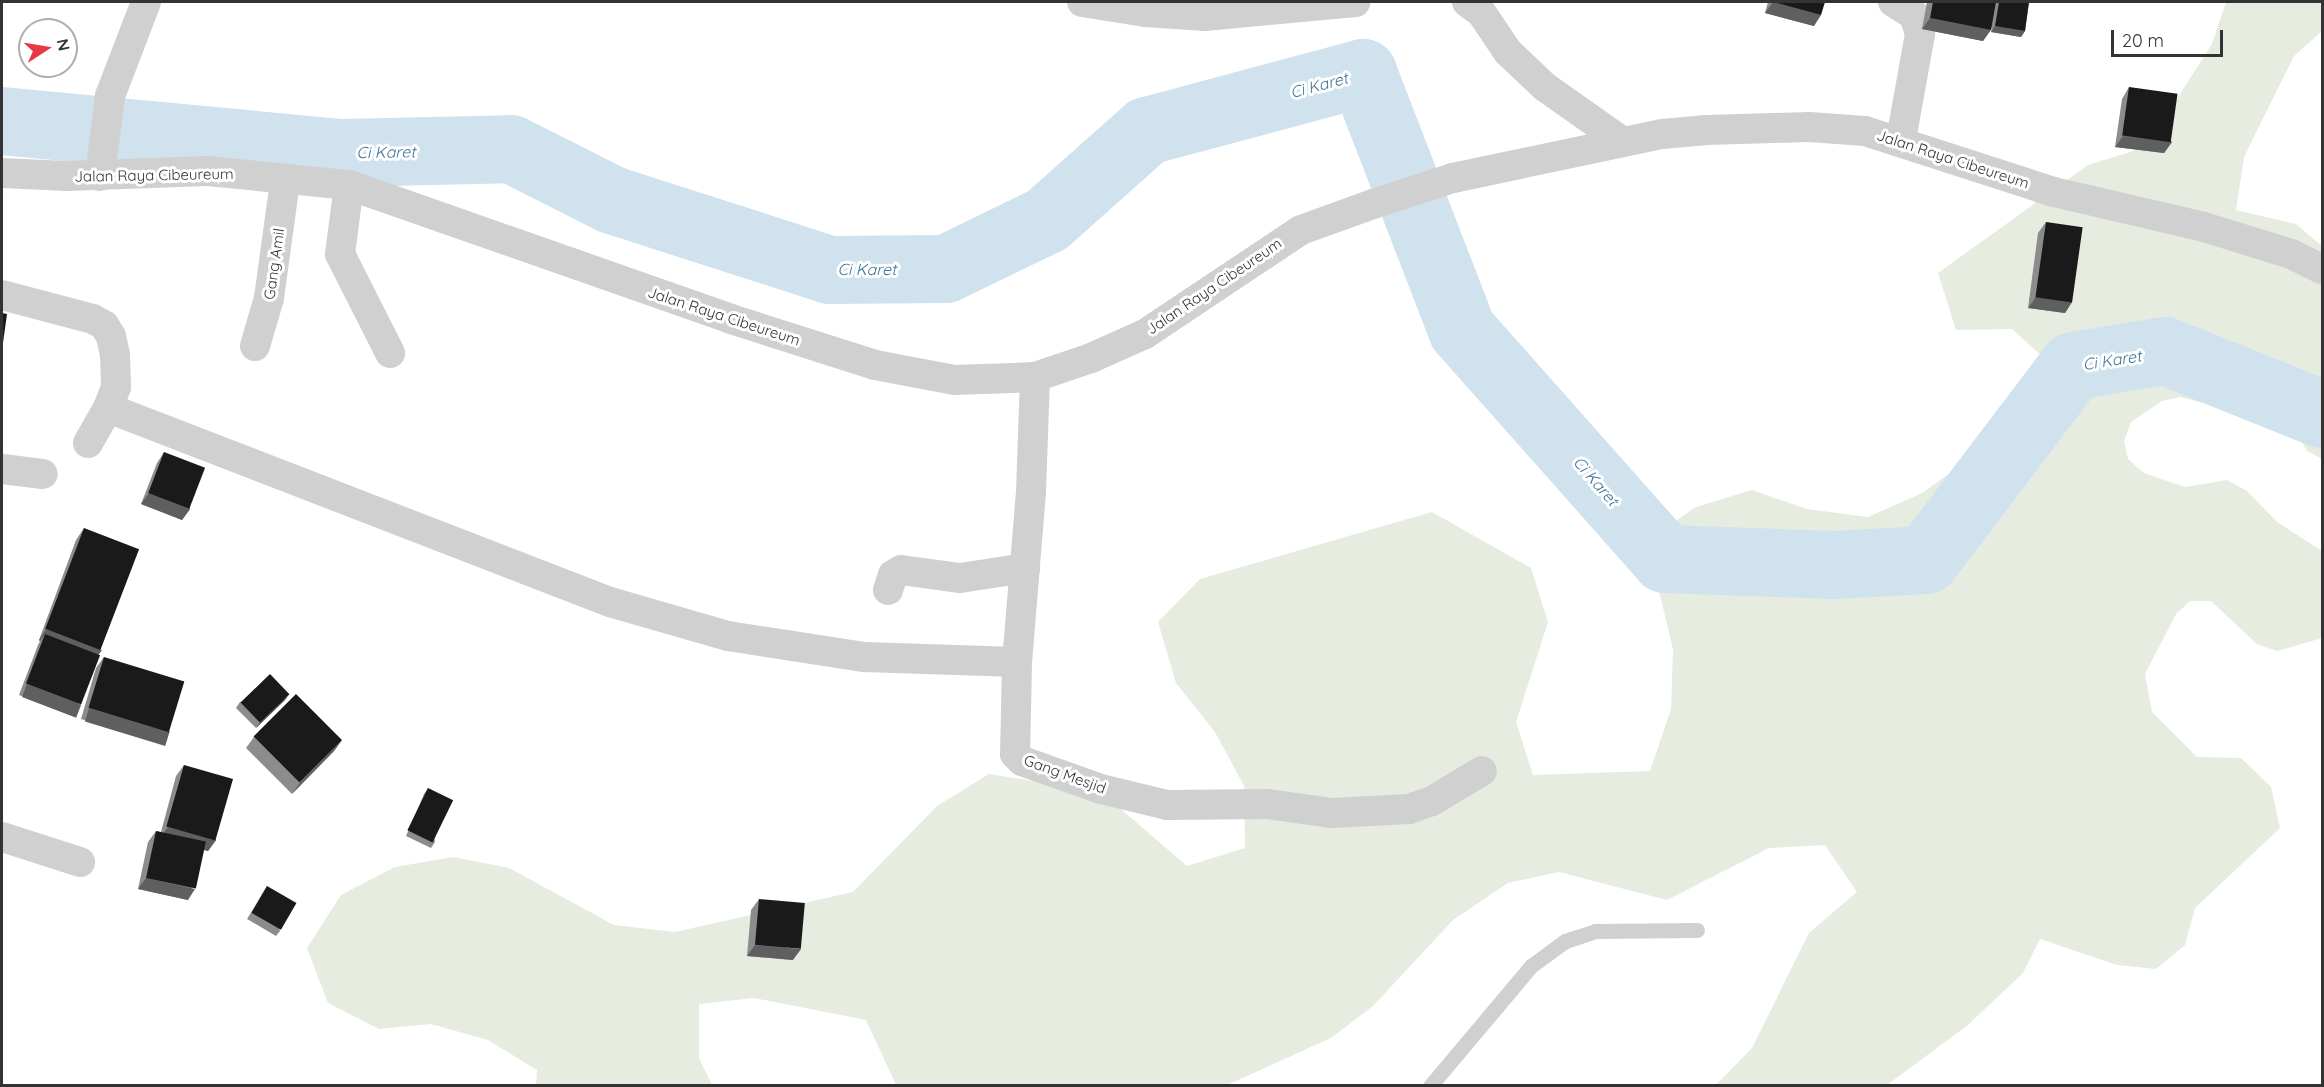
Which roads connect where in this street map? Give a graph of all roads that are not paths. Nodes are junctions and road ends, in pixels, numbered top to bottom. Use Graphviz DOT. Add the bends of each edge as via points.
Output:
graph roads {
  1 [pos="146,2"];
  2 [pos="1082,2"];
  3 [pos="1355,2"];
  4 [pos="1467,2"];
  5 [pos="1893,2"];
  6 [pos="1901,140"];
  7 [pos="1623,142"];
  8 [pos="2,173"];
  9 [pos="100,176"];
  10 [pos="285,181"];
  11 [pos="349,185"];
  12 [pos="2322,269"];
  13 [pos="2,295"];
  14 [pos="255,346"];
  15 [pos="390,353"];
  16 [pos="1035,377"];
  17 [pos="108,408"];
  18 [pos="88,443"];
  19 [pos="2,470"];
  20 [pos="43,474"];
  21 [pos="1024,568"];
  22 [pos="888,590"];
  23 [pos="1017,662"];
  24 [pos="1482,771"];
  25 [pos="2,837"];
  26 [pos="80,862"];
  27 [pos="1697,930"];
  28 [pos="1430,1086"];
  1 -- 9 [label="street" via="110,96"];
  2 -- 3 [label="street" via="1205,16"];
  4 -- 7 [label="street" via="1481,12 1508,52 1545,87"];
  5 -- 6 [label="street" via="1914,15 1920,34"];
  6 -- 7 [label="street, Jalan Raya Cibeureum" via="1865,131 1809,127 1707,130"];
  6 -- 12 [label="street, Jalan Raya Cibeureum" via="2054,192 2204,227 2291,254"];
  7 -- 16 [label="street, Jalan Raya Cibeureum" via="1453,178 1301,230 1145,334"];
  8 -- 9 [label="street, Jalan Raya Cibeureum"];
  9 -- 10 [label="street, Jalan Raya Cibeureum" via="208,171"];
  10 -- 11 [label="street, Jalan Raya Cibeureum"];
  10 -- 14 [label="street, Gang Amil" via="270,298"];
  11 -- 15 [label="street" via="340,254"];
  11 -- 16 [label="street, Jalan Raya Cibeureum" via="731,320 875,365 955,380"];
  13 -- 17 [label="street" via="104,325 115,355 116,387"];
  16 -- 21 [label="street, Gang Mesjid"];
  17 -- 18 [label="street"];
  17 -- 23 [label="street" via="610,602 728,636 864,657"];
  19 -- 20 [label="street"];
  21 -- 22 [label="street" via="960,578 901,570 893,575"];
  21 -- 23 [label="street, Gang Mesjid"];
  23 -- 24 [label="street, Gang Mesjid" via="1016,754 1022,761 1101,789 1167,804 1269,804 1332,813 1380,812 1409,809 1432,801"];
  25 -- 26 [label="street"];
  27 -- 28 [label="lane" via="1595,931 1565,940 1531,966"];
}
